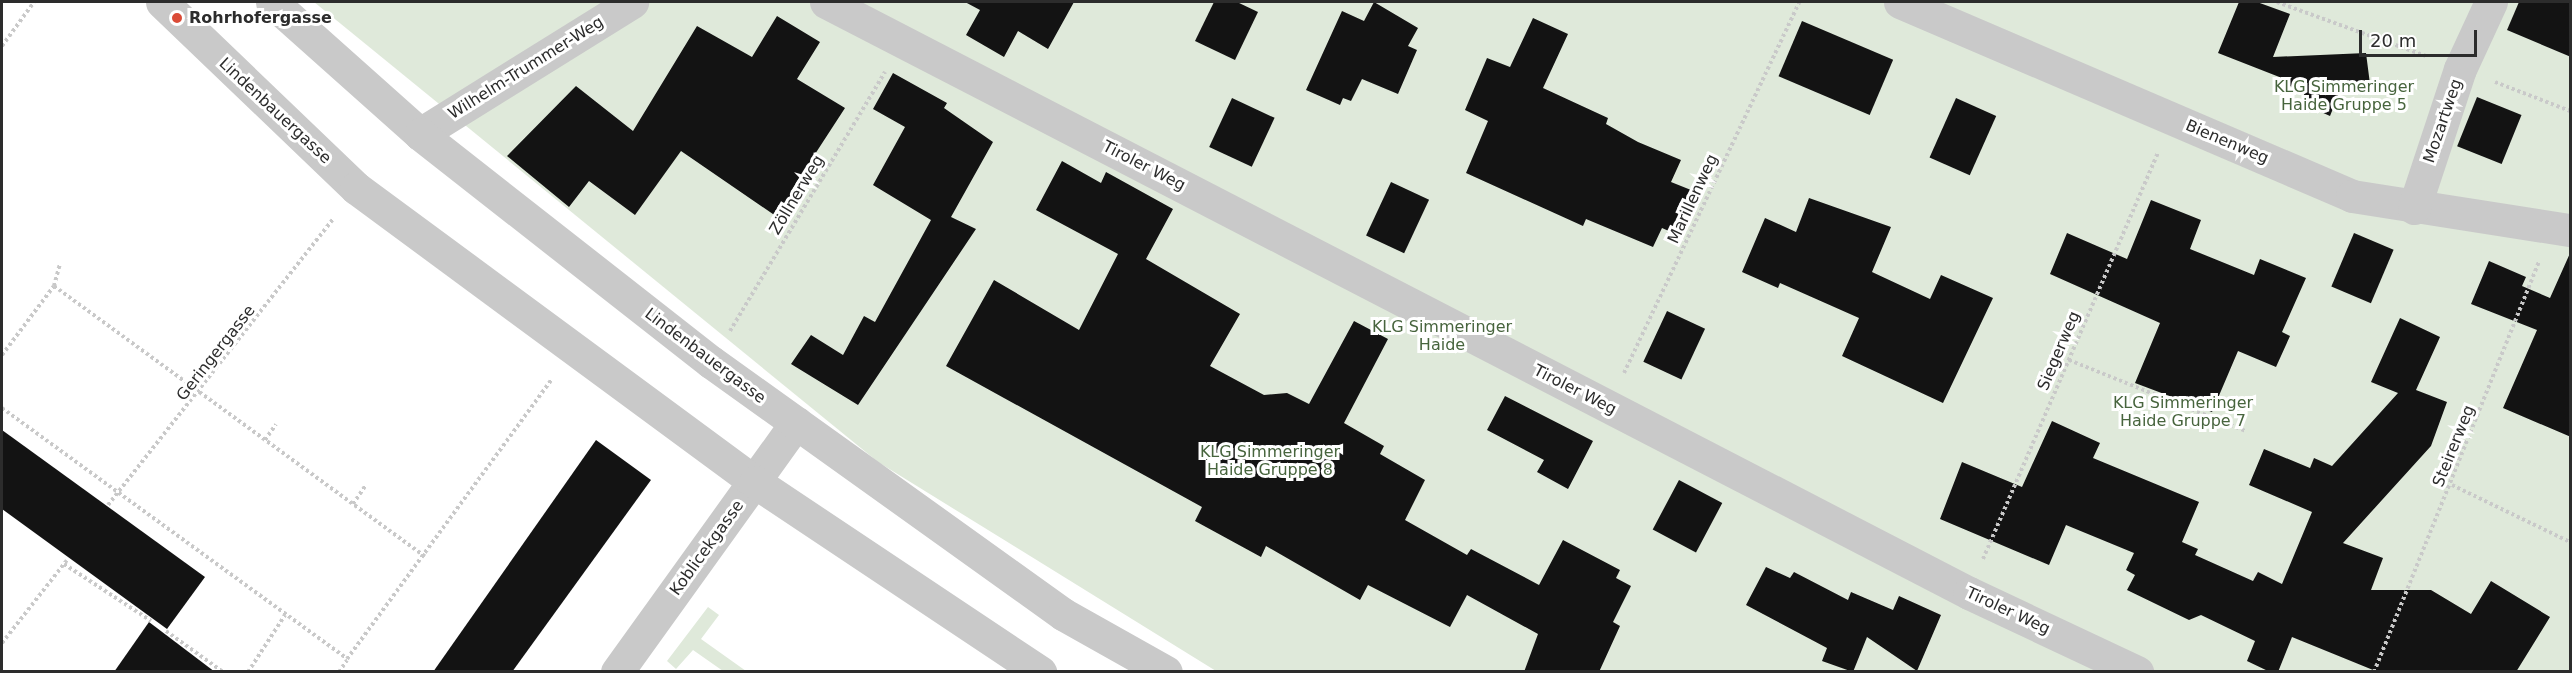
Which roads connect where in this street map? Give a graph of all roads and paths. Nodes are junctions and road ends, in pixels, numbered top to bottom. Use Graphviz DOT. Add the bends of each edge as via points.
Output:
graph roads {
  1 [pos="34,2"];
  2 [pos="162,2"];
  3 [pos="272,2"];
  4 [pos="632,2"];
  5 [pos="826,2"];
  6 [pos="1799,2"];
  7 [pos="1900,2"];
  8 [pos="2490,2"];
  9 [pos="904,41"];
  10 [pos="2,46"];
  11 [pos="2172,118"];
  12 [pos="420,134"];
  13 [pos="2414,208"];
  14 [pos="338,213"];
  15 [pos="2562,229"];
  16 [pos="60,264"];
  17 [pos="54,286"];
  18 [pos="2,355"];
  19 [pos="2068,360"];
  20 [pos="711,362"];
  21 [pos="562,386"];
  22 [pos="200,392"];
  23 [pos="1608,407"];
  24 [pos="2,408"];
  25 [pos="796,423"];
  26 [pos="276,424"];
  27 [pos="2246,431"];
  28 [pos="265,440"];
  29 [pos="755,482"];
  30 [pos="2452,485"];
  31 [pos="365,486"];
  32 [pos="118,495"];
  33 [pos="353,504"];
  34 [pos="108,505"];
  35 [pos="2571,542"];
  36 [pos="425,557"];
  37 [pos="1969,593"];
  38 [pos="285,615"];
  39 [pos="151,621"];
  40 [pos="166,631"];
  41 [pos="2,643"];
  42 [pos="347,659"];
  43 [pos="223,672"];
  44 [pos="248,672"];
  45 [pos="339,672"];
  46 [pos="616,672"];
  47 [pos="1040,672"];
  48 [pos="1166,672"];
  49 [pos="2137,672"];
  50 [pos="2374,672"];
  1 -- 10 [label="path"];
  2 -- 29 [label="street, Lindenbauergasse" via="356,188"];
  3 -- 12 [label="street, Lindenbauergasse"];
  4 -- 12 [label="street, Wilhelm-Trummer-Weg"];
  5 -- 9 [label="street, Tiroler Weg"];
  6 -- 23 [label="path, Marillenweg"];
  7 -- 11 [label="street, Bienenweg"];
  8 -- 13 [label="street, Mozartweg" via="2460,69"];
  9 -- 20 [label="path, Zöllnerweg"];
  9 -- 23 [label="street, Tiroler Weg"];
  11 -- 13 [label="street, Bienenweg" via="2352,196"];
  11 -- 19 [label="path, Siegerweg"];
  12 -- 20 [label="street, Lindenbauergasse"];
  13 -- 15 [label="street, Bienenweg"];
  14 -- 22 [label="path, Geringergasse"];
  15 -- 30 [label="path, Steirerweg"];
  16 -- 17 [label="path"];
  17 -- 18 [label="path"];
  17 -- 22 [label="path"];
  19 -- 27 [label="path"];
  19 -- 37 [label="path, Siegerweg"];
  20 -- 25 [label="street, Lindenbauergasse"];
  21 -- 36 [label="path" via="552,379"];
  22 -- 28 [label="path"];
  22 -- 32 [label="path, Geringergasse"];
  23 -- 37 [label="street, Tiroler Weg"];
  24 -- 32 [label="path"];
  25 -- 29 [label="street, Koblicekgasse"];
  25 -- 48 [label="street, Lindenbauergasse" via="1063,614"];
  26 -- 28 [label="path"];
  28 -- 33 [label="path"];
  29 -- 46 [label="street, Koblicekgasse"];
  29 -- 47 [label="street, Lindenbauergasse"];
  30 -- 35 [label="path"];
  30 -- 50 [label="path, Steirerweg"];
  31 -- 33 [label="path"];
  32 -- 34 [label="path, Geringergasse"];
  32 -- 38 [label="path"];
  33 -- 36 [label="path"];
  36 -- 42 [label="path"];
  37 -- 49 [label="street, Tiroler Weg"];
  38 -- 42 [label="path"];
  38 -- 44 [label="path"];
  39 -- 41 [label="path" via="66,562"];
  40 -- 43 [label="path"];
  42 -- 45 [label="path"];
}
